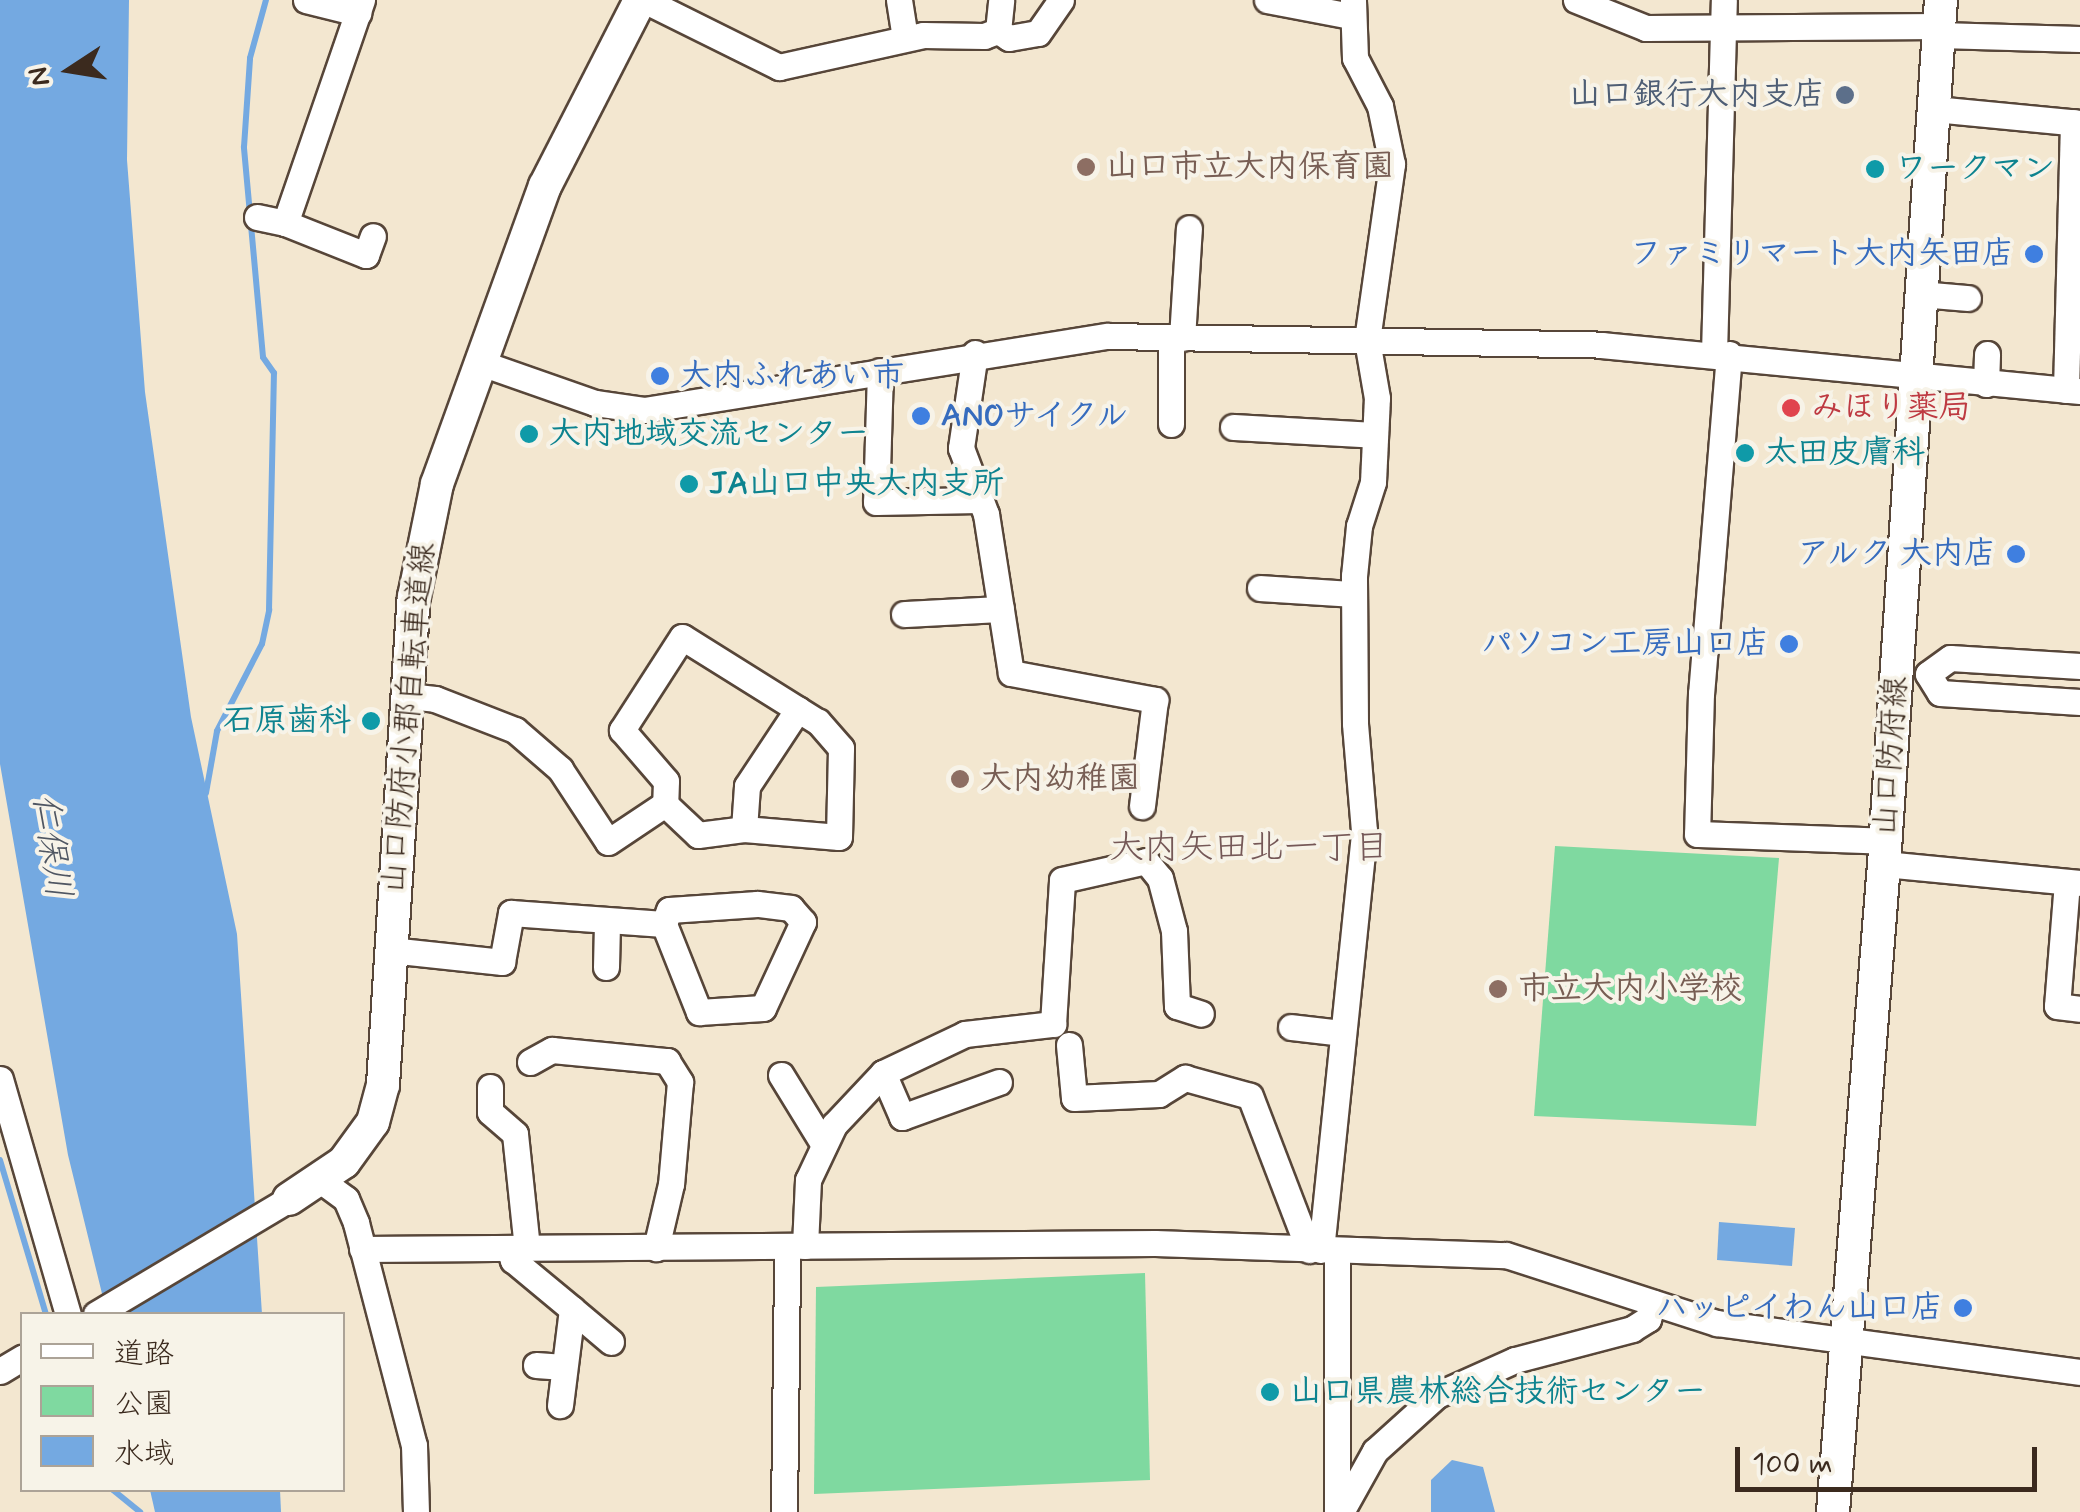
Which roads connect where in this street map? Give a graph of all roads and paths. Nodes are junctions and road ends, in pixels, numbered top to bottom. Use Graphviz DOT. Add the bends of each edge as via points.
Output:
graph roads {
  1 [pos="306,0"];
  2 [pos="642,0"];
  3 [pos="899,0"];
  4 [pos="1001,0"];
  5 [pos="1061,0"];
  6 [pos="1267,0"];
  7 [pos="1576,0"];
  8 [pos="360,7"];
  9 [pos="1352,8"];
  10 [pos="1722,12"];
  11 [pos="1940,20"];
  12 [pos="998,31"];
  13 [pos="2080,38"];
  14 [pos="905,39"];
  15 [pos="1934,108"];
  16 [pos="2076,122"];
  17 [pos="258,217"];
  18 [pos="285,222"];
  19 [pos="1190,228"];
  20 [pos="368,254"];
  21 [pos="1921,294"];
  22 [pos="1968,298"];
  23 [pos="1177,338"];
  24 [pos="1367,340"];
  25 [pos="975,353"];
  26 [pos="1722,353"];
  27 [pos="1987,354"];
  28 [pos="481,363"];
  29 [pos="880,371"];
  30 [pos="1915,379"];
  31 [pos="1986,384"];
  32 [pos="2073,390"];
  33 [pos="1171,424"];
  34 [pos="1233,427"];
  35 [pos="1375,436"];
  36 [pos="979,500"];
  37 [pos="1260,588"];
  38 [pos="1354,594"];
  39 [pos="1001,608"];
  40 [pos="904,614"];
  41 [pos="2080,666"];
  42 [pos="408,696"];
  43 [pos="2080,702"];
  44 [pos="798,709"];
  45 [pos="665,804"];
  46 [pos="1142,806"];
  47 [pos="744,829"];
  48 [pos="1885,852"];
  49 [pos="2074,883"];
  50 [pos="607,922"];
  51 [pos="664,924"];
  52 [pos="390,950"];
  53 [pos="606,967"];
  54 [pos="1178,1007"];
  55 [pos="2080,1009"];
  56 [pos="1291,1027"];
  57 [pos="1342,1033"];
  58 [pos="1069,1045"];
  59 [pos="530,1062"];
  60 [pos="883,1073"];
  61 [pos="781,1075"];
  62 [pos="0,1079"];
  63 [pos="490,1087"];
  64 [pos="988,1094"];
  65 [pos="824,1145"];
  66 [pos="320,1180"];
  67 [pos="285,1201"];
  68 [pos="518,1248"];
  69 [pos="656,1248"];
  70 [pos="796,1248"];
  71 [pos="362,1249"];
  72 [pos="1322,1250"];
  73 [pos="1652,1303"];
  74 [pos="572,1309"];
  75 [pos="67,1312"];
  76 [pos="99,1312"];
  77 [pos="1844,1340"];
  78 [pos="611,1342"];
  79 [pos="536,1365"];
  80 [pos="564,1367"];
  81 [pos="2080,1372"];
  82 [pos="560,1405"];
  83 [pos="416,1512"];
  84 [pos="784,1512"];
  85 [pos="1339,1512"];
  86 [pos="1833,1512"];
  1 -- 8 [label="street"];
  2 -- 14 [label="street" via="778,67"];
  2 -- 28 [label="main road, 山口防府小郡自転車道線" via="544,186"];
  3 -- 14 [label="street"];
  4 -- 12 [label="street"];
  5 -- 12 [label="street" via="1038,33 1010,38"];
  6 -- 9 [label="street"];
  7 -- 10 [label="street" via="1646,28"];
  8 -- 18 [label="street"];
  9 -- 24 [label="street" via="1356,58 1380,106 1392,164"];
  10 -- 11 [label="street"];
  10 -- 26 [label="street"];
  11 -- 13 [label="street"];
  11 -- 15 [label="main road, 山口防府線"];
  12 -- 14 [label="street"];
  15 -- 16 [label="street"];
  15 -- 21 [label="main road, 山口防府線"];
  16 -- 32 [label="street"];
  17 -- 18 [label="street"];
  18 -- 20 [label="street"];
  19 -- 23 [label="street"];
  21 -- 22 [label="street"];
  21 -- 30 [label="main road, 山口防府線"];
  23 -- 24 [label="street"];
  23 -- 25 [label="street" via="1060,339"];
  23 -- 33 [label="street"];
  24 -- 26 [label="street"];
  24 -- 35 [label="street" via="1378,398"];
  25 -- 29 [label="street"];
  25 -- 36 [label="street" via="960,448"];
  26 -- 30 [label="street"];
  26 -- 48 [label="street" via="1697,834"];
  27 -- 31 [label="street"];
  28 -- 29 [label="street" via="595,403 644,410"];
  28 -- 42 [label="main road, 山口防府小郡自転車道線" via="426,526"];
  29 -- 36 [label="street" via="876,502"];
  30 -- 31 [label="street"];
  30 -- 48 [label="main road, 山口防府線"];
  31 -- 32 [label="street"];
  34 -- 35 [label="street"];
  35 -- 38 [label="street"];
  36 -- 39 [label="street"];
  37 -- 38 [label="street"];
  38 -- 57 [label="street" via="1364,831"];
  39 -- 40 [label="street"];
  39 -- 46 [label="street" via="1011,673 1155,700"];
  41 -- 43 [label="street" via="1950,658 1928,674 1940,693"];
  42 -- 45 [label="street" via="435,699 516,730 560,768 608,842"];
  42 -- 52 [label="main road, 山口防府小郡自転車道線"];
  44 -- 45 [label="street" via="682,637 622,730 666,781"];
  44 -- 47 [label="street" via="747,786"];
  44 -- 47 [label="street" via="841,748 839,837"];
  45 -- 47 [label="street" via="698,845"];
  48 -- 49 [label="street"];
  48 -- 77 [label="main road, 山口防府線"];
  49 -- 55 [label="street" via="2057,1006"];
  50 -- 51 [label="street"];
  50 -- 52 [label="street" via="511,913 502,962"];
  50 -- 53 [label="street"];
  51 -- 51 [label="street" via="699,1012 764,1008 802,922 792,908 757,904 669,910"];
  52 -- 66 [label="main road, 山口防府小郡自転車道線" via="383,1084 373,1122 344,1162"];
  54 -- 60 [label="street" via="1174,932 1160,878 1146,861 1131,860 1062,880 1052,1024 964,1034"];
  56 -- 57 [label="street"];
  57 -- 72 [label="street"];
  58 -- 72 [label="street" via="1074,1098 1159,1094 1185,1078 1250,1096"];
  59 -- 69 [label="street" via="552,1050 668,1061 680,1082 671,1184"];
  60 -- 64 [label="street" via="902,1117"];
  60 -- 65 [label="street" via="834,1124"];
  61 -- 65 [label="street"];
  62 -- 75 [label="street"];
  63 -- 68 [label="street" via="490,1112 515,1134"];
  65 -- 70 [label="street" via="808,1180"];
  66 -- 67 [label="main road, 山口防府小郡自転車道線"];
  66 -- 71 [label="street" via="346,1199"];
  67 -- 76 [label="street"];
  68 -- 69 [label="street"];
  68 -- 71 [label="street"];
  68 -- 74 [label="street" via="514,1260"];
  69 -- 70 [label="street"];
  70 -- 72 [label="street" via="1155,1243"];
  70 -- 84 [label="street"];
  71 -- 83 [label="street" via="414,1444"];
  72 -- 73 [label="street" via="1506,1255"];
  72 -- 85 [label="street"];
  73 -- 77 [label="street" via="1716,1323"];
  73 -- 85 [label="street" via="1648,1319 1632,1329 1488,1370 1427,1401 1375,1451"];
  74 -- 78 [label="street"];
  74 -- 80 [label="street"];
  77 -- 81 [label="street"];
  77 -- 86 [label="main road, 山口防府線"];
  79 -- 80 [label="street"];
  80 -- 82 [label="street"];
}
